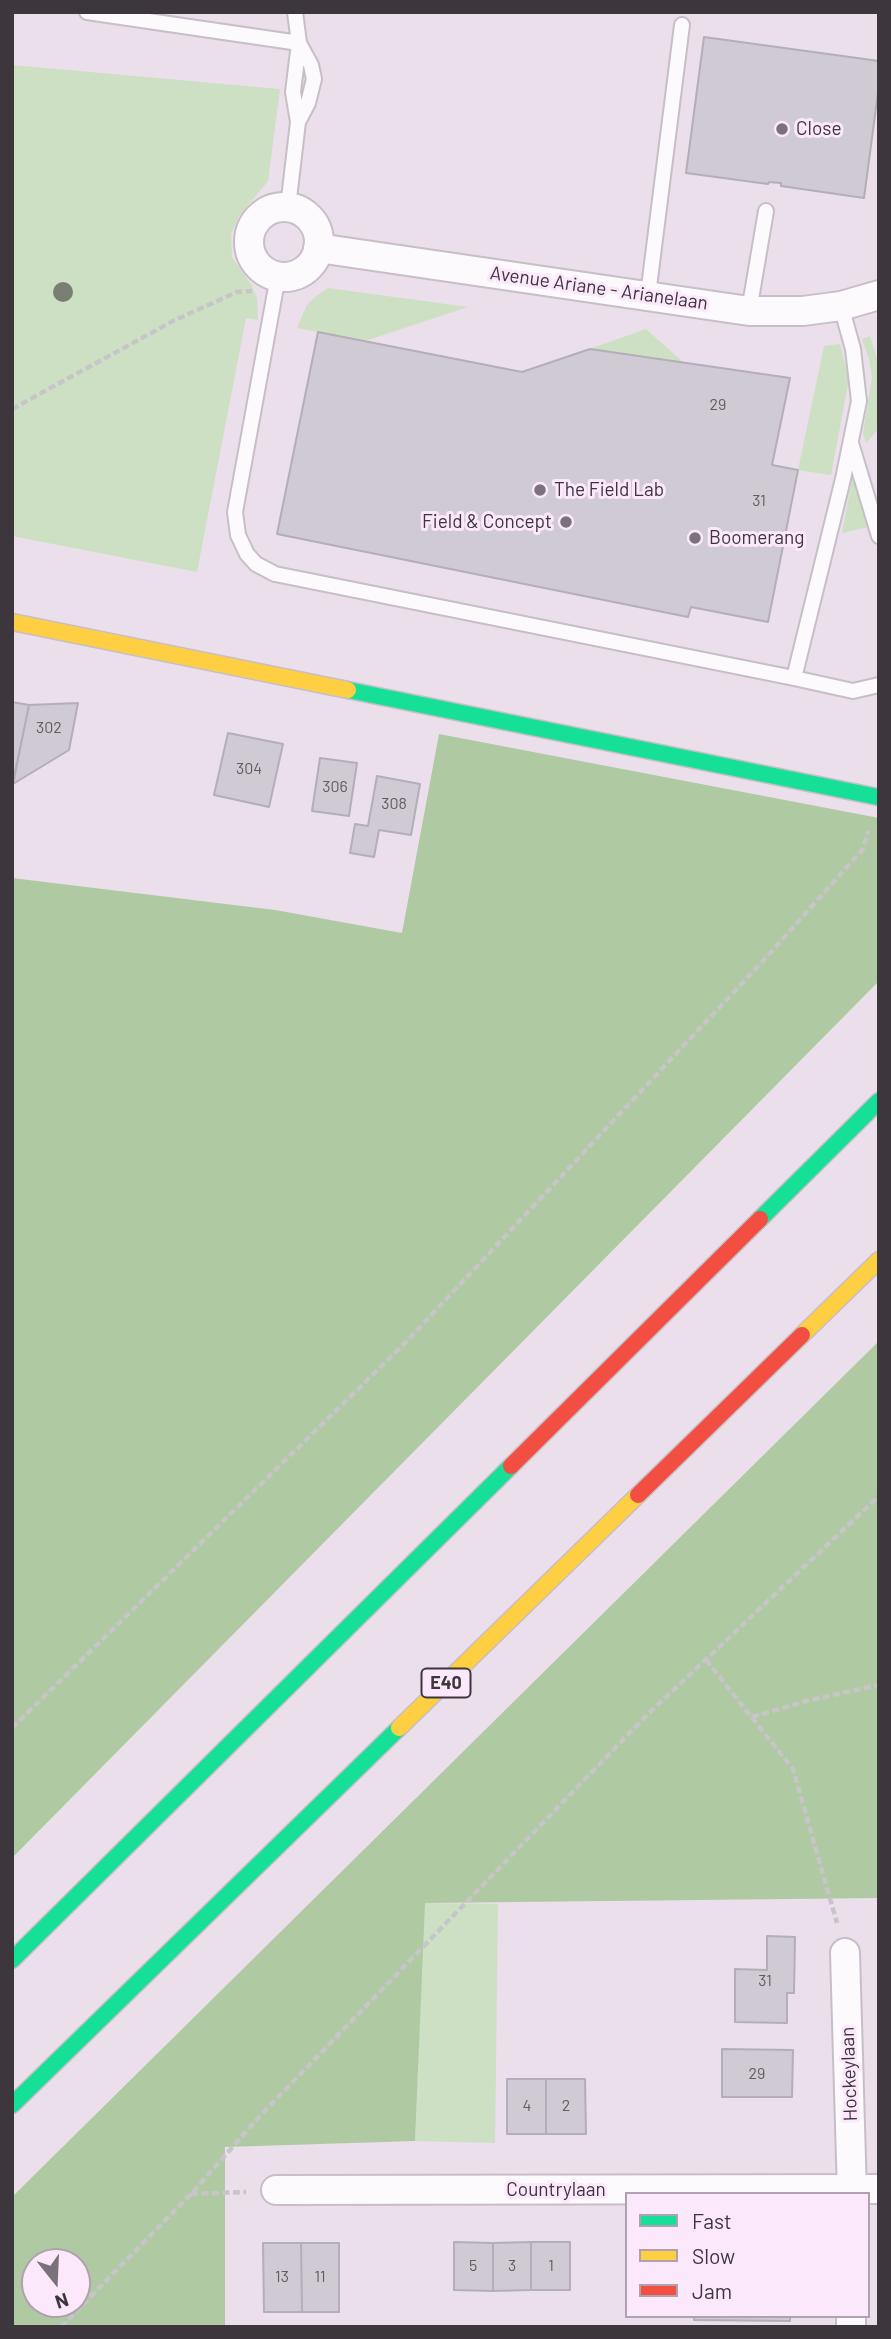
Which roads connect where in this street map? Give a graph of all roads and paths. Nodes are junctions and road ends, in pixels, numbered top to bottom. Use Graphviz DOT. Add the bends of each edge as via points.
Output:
graph roads {
  1 [pos="87,12"];
  2 [pos="295,12"];
  3 [pos="682,25"];
  4 [pos="299,43"];
  5 [pos="288,207"];
  6 [pos="766,211"];
  7 [pos="318,248"];
  8 [pos="275,275"];
  9 [pos="648,295"];
  10 [pos="879,295"];
  11 [pos="841,306"];
  12 [pos="749,311"];
  13 [pos="12,409"];
  14 [pos="851,441"];
  15 [pos="879,536"];
  16 [pos="12,622"];
  17 [pos="794,678"];
  18 [pos="879,685"];
  19 [pos="878,797"];
  20 [pos="879,1101"];
  21 [pos="879,1260"];
  22 [pos="879,1496"];
  23 [pos="706,1660"];
  24 [pos="879,1685"];
  25 [pos="752,1717"];
  26 [pos="12,1728"];
  27 [pos="845,1953"];
  28 [pos="12,1960"];
  29 [pos="12,2105"];
  30 [pos="275,2190"];
  31 [pos="861,2191"];
  32 [pos="191,2194"];
  33 [pos="61,2327"];
  1 -- 4 [label="lane"];
  2 -- 4 [label="lane"];
  3 -- 9 [label="lane"];
  4 -- 5 [label="lane" via="314,79 298,122"];
  5 -- 7 [label="street" via="308,216 315,226"];
  5 -- 8 [label="street" via="276,208 258,219 249,239 254,260"];
  6 -- 12 [label="lane"];
  7 -- 8 [label="street" via="308,267 289,276"];
  7 -- 9 [label="street, Avenue Ariane - Arianelaan"];
  8 -- 13 [label="path" via="252,291 237,292 173,321"];
  8 -- 17 [label="lane" via="235,512 238,535 256,564 275,574"];
  9 -- 12 [label="street, Avenue Ariane - Arianelaan"];
  10 -- 11 [label="street, Avenue Ariane - Arianelaan"];
  11 -- 12 [label="street, Avenue Ariane - Arianelaan"];
  11 -- 14 [label="lane" via="853,349 859,401"];
  14 -- 15 [label="lane"];
  14 -- 17 [label="lane"];
  16 -- 19 [label="main road"];
  17 -- 18 [label="lane" via="853,691"];
  19 -- 26 [label="path" via="863,849 754,971 406,1342"];
  20 -- 28 [label="main road"];
  21 -- 29 [label="main road, E40"];
  22 -- 23 [label="path"];
  23 -- 25 [label="path"];
  23 -- 32 [label="path" via="436,1933"];
  24 -- 25 [label="path"];
  25 -- 27 [label="path" via="793,1769"];
  27 -- 31 [label="street, Hockeylaan"];
  30 -- 31 [label="street, Countrylaan"];
  30 -- 32 [label="path"];
  32 -- 33 [label="path"];
}
